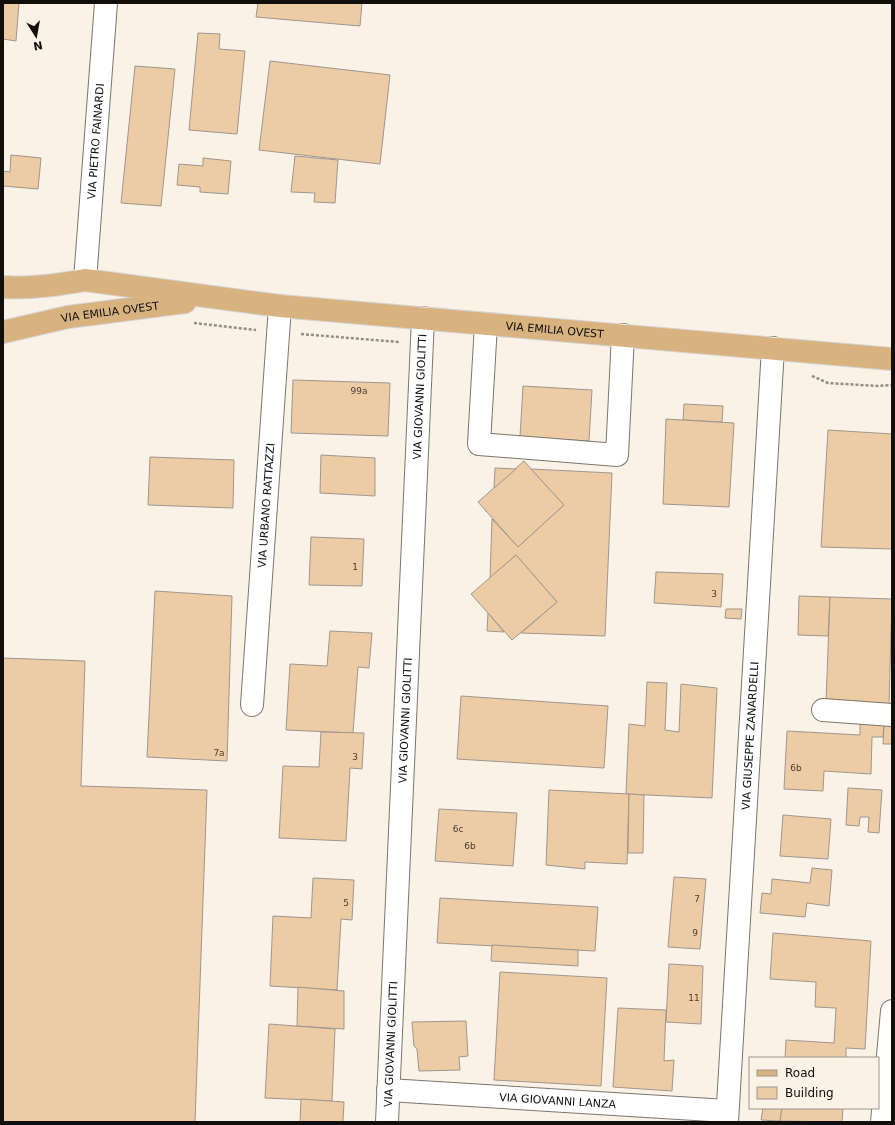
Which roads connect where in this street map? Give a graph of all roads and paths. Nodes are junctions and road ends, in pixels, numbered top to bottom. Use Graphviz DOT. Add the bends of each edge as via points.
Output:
graph roads {
  1 [pos="106,3"];
  2 [pos="85,280"];
  3 [pos="3,288"];
  4 [pos="218,298"];
  5 [pos="280,306"];
  6 [pos="423,318"];
  7 [pos="192,323"];
  8 [pos="486,324"];
  9 [pos="3,332"];
  10 [pos="278,334"];
  11 [pos="623,335"];
  12 [pos="422,343"];
  13 [pos="774,348"];
  14 [pos="892,359"];
  15 [pos="806,373"];
  16 [pos="892,385"];
  17 [pos="252,705"];
  18 [pos="823,710"];
  19 [pos="892,715"];
  20 [pos="892,1011"];
  21 [pos="388,1090"];
  22 [pos="727,1117"];
  23 [pos="387,1122"];
  24 [pos="882,1122"];
  1 -- 2 [label="street, VIA PIETRO FAINARDI"];
  2 -- 3 [label="main road, VIA EMILIA OVEST"];
  2 -- 4 [label="main road, VIA EMILIA OVEST"];
  4 -- 5 [label="main road, VIA EMILIA OVEST"];
  4 -- 9 [label="main road, VIA EMILIA OVEST" via="94,313"];
  5 -- 6 [label="main road, VIA EMILIA OVEST"];
  5 -- 10 [label="street, VIA URBANO RATTAZZI"];
  6 -- 8 [label="main road, VIA EMILIA OVEST"];
  6 -- 12 [label="street, VIA GIOVANNI GIOLITTI"];
  7 -- 10 [label="path"];
  8 -- 11 [label="main road, VIA EMILIA OVEST"];
  8 -- 11 [label="street" via="479,444 617,455"];
  10 -- 12 [label="path" via="296,333"];
  10 -- 17 [label="street, VIA URBANO RATTAZZI"];
  11 -- 13 [label="main road, VIA EMILIA OVEST"];
  12 -- 21 [label="street, VIA GIOVANNI GIOLITTI"];
  13 -- 14 [label="main road, VIA EMILIA OVEST"];
  13 -- 22 [label="street, VIA GIUSEPPE ZANARDELLI"];
  15 -- 16 [label="path" via="828,383"];
  18 -- 19 [label="street"];
  20 -- 24 [label="street"];
  21 -- 22 [label="street, VIA GIOVANNI LANZA"];
  21 -- 23 [label="street, VIA GIOVANNI GIOLITTI"];
}
